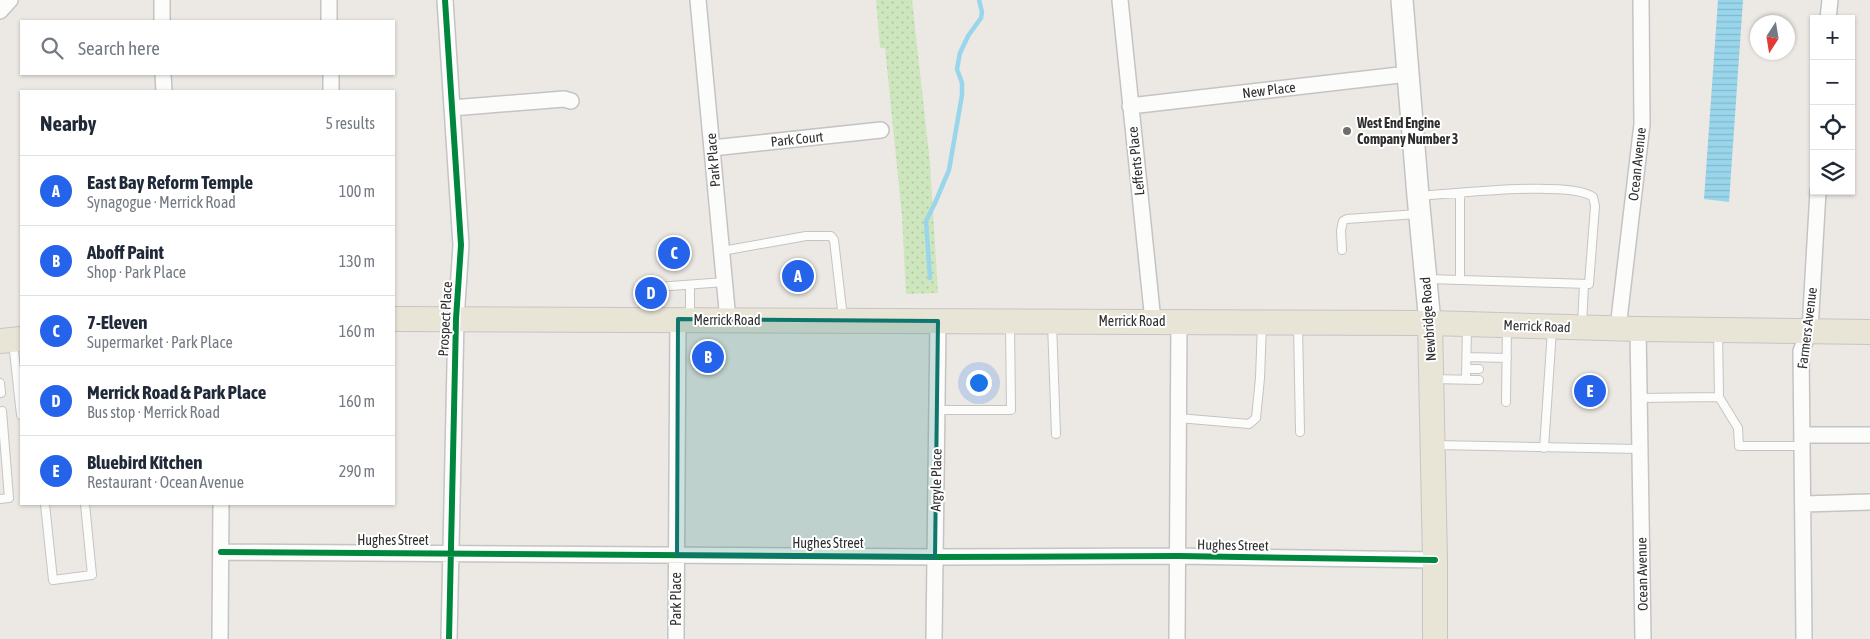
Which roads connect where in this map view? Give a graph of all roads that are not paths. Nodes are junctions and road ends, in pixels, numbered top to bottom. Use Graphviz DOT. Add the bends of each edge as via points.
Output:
graph roads {
  1 [pos="10,0"];
  2 [pos="162,0"];
  3 [pos="329,0"];
  4 [pos="445,0"];
  5 [pos="698,0"];
  6 [pos="1120,0"];
  7 [pos="1402,0"];
  8 [pos="1641,0"];
  9 [pos="1830,0"];
  10 [pos="0,11"];
  11 [pos="1828,15"];
  12 [pos="162,20"];
  13 [pos="329,20"];
  14 [pos="1408,74"];
  15 [pos="163,75"];
  16 [pos="331,75"];
  17 [pos="164,90"];
  18 [pos="332,90"];
  19 [pos="571,100"];
  20 [pos="1130,106"];
  21 [pos="452,108"];
  22 [pos="881,130"];
  23 [pos="712,148"];
  24 [pos="1460,193"];
  25 [pos="1818,195"];
  26 [pos="1418,205"];
  27 [pos="1342,250"];
  28 [pos="722,251"];
  29 [pos="1426,278"];
  30 [pos="1460,280"];
  31 [pos="725,282"];
  32 [pos="1584,284"];
  33 [pos="690,285"];
  34 [pos="395,319"];
  35 [pos="456,319"];
  36 [pos="675,319"];
  37 [pos="728,320"];
  38 [pos="843,320"];
  39 [pos="938,321"];
  40 [pos="1010,321"];
  41 [pos="1052,321"];
  42 [pos="1152,321"];
  43 [pos="1179,322"];
  44 [pos="1262,322"];
  45 [pos="1298,322"];
  46 [pos="1430,322"];
  47 [pos="1467,324"];
  48 [pos="1507,325"];
  49 [pos="1552,326"];
  50 [pos="1582,327"];
  51 [pos="1628,328"];
  52 [pos="1718,330"];
  53 [pos="1810,330"];
  54 [pos="1870,332"];
  55 [pos="11,340"];
  56 [pos="1466,357"];
  57 [pos="1506,358"];
  58 [pos="1466,369"];
  59 [pos="1479,369"];
  60 [pos="1497,369"];
  61 [pos="1506,369"];
  62 [pos="1431,379"];
  63 [pos="1466,379"];
  64 [pos="1479,380"];
  65 [pos="1497,380"];
  66 [pos="1506,380"];
  67 [pos="0,383"];
  68 [pos="1,393"];
  69 [pos="1719,397"];
  70 [pos="1639,398"];
  71 [pos="1506,402"];
  72 [pos="20,408"];
  73 [pos="937,410"];
  74 [pos="2,411"];
  75 [pos="1178,418"];
  76 [pos="1300,432"];
  77 [pos="1056,434"];
  78 [pos="1870,435"];
  79 [pos="1802,441"];
  80 [pos="1432,446"];
  81 [pos="1544,448"];
  82 [pos="1640,449"];
  83 [pos="0,499"];
  84 [pos="1870,502"];
  85 [pos="1804,504"];
  86 [pos="45,505"];
  87 [pos="85,505"];
  88 [pos="221,505"];
  89 [pos="221,552"];
  90 [pos="450,553"];
  91 [pos="677,555"];
  92 [pos="1178,556"];
  93 [pos="935,557"];
  94 [pos="1435,560"];
  95 [pos="220,639"];
  96 [pos="449,639"];
  97 [pos="676,639"];
  98 [pos="934,639"];
  99 [pos="1177,639"];
  100 [pos="1435,639"];
  101 [pos="1643,639"];
  102 [pos="1804,639"];
  1 -- 10 [label="street"];
  2 -- 12 [label="street"];
  3 -- 13 [label="street"];
  4 -- 21 [label="street, Prospect Place"];
  5 -- 23 [label="street, Park Place"];
  6 -- 20 [label="street, Lefferts Place"];
  7 -- 14 [label="street, Newbridge Road"];
  8 -- 51 [label="street, Ocean Avenue" via="1642,124"];
  9 -- 11 [label="street"];
  14 -- 20 [label="street, New Place"];
  14 -- 26 [label="street, Newbridge Road"];
  15 -- 17 [label="street"];
  16 -- 18 [label="street"];
  19 -- 21 [label="street"];
  20 -- 42 [label="street, Lefferts Place"];
  21 -- 35 [label="street, Prospect Place" via="461,245"];
  22 -- 23 [label="street, Park Court"];
  23 -- 28 [label="street, Park Place"];
  24 -- 26 [label="lane"];
  24 -- 30 [label="lane"];
  24 -- 32 [label="lane" via="1522,189 1588,193 1593,197 1595,206 1589,284"];
  25 -- 53 [label="street, Farmers Avenue"];
  26 -- 27 [label="lane" via="1346,219 1341,231"];
  26 -- 29 [label="street, Newbridge Road"];
  28 -- 31 [label="street, Park Place"];
  28 -- 38 [label="lane" via="806,236 831,236"];
  29 -- 30 [label="lane"];
  29 -- 46 [label="street, Newbridge Road"];
  30 -- 32 [label="lane"];
  31 -- 33 [label="lane"];
  31 -- 37 [label="street, Park Place"];
  32 -- 50 [label="lane"];
  33 -- 36 [label="lane"];
  33 -- 36 [label="lane" via="657,287"];
  34 -- 35 [label="main road, Merrick Road"];
  35 -- 36 [label="main road, Merrick Road"];
  35 -- 90 [label="street, Prospect Place"];
  36 -- 37 [label="main road, Merrick Road"];
  36 -- 91 [label="street, Park Place"];
  37 -- 38 [label="main road, Merrick Road"];
  38 -- 39 [label="main road, Merrick Road"];
  39 -- 40 [label="main road, Merrick Road"];
  39 -- 73 [label="street, Argyle Place"];
  40 -- 41 [label="main road, Merrick Road"];
  40 -- 73 [label="lane" via="1011,410"];
  41 -- 42 [label="main road, Merrick Road"];
  41 -- 77 [label="lane"];
  42 -- 43 [label="main road, Merrick Road"];
  43 -- 44 [label="main road, Merrick Road"];
  43 -- 75 [label="street"];
  44 -- 45 [label="main road, Merrick Road"];
  44 -- 75 [label="lane" via="1256,418 1250,424"];
  45 -- 46 [label="main road, Merrick Road"];
  45 -- 76 [label="lane"];
  46 -- 47 [label="main road, Merrick Road"];
  46 -- 62 [label="main road, Newbridge Road"];
  47 -- 48 [label="main road, Merrick Road"];
  47 -- 56 [label="lane"];
  48 -- 49 [label="main road, Merrick Road"];
  48 -- 57 [label="lane"];
  49 -- 50 [label="main road, Merrick Road"];
  49 -- 81 [label="lane"];
  50 -- 51 [label="main road, Merrick Road"];
  51 -- 52 [label="main road, Merrick Road"];
  51 -- 70 [label="street, Ocean Avenue"];
  52 -- 53 [label="main road, Merrick Road"];
  52 -- 69 [label="lane"];
  53 -- 54 [label="main road, Merrick Road"];
  53 -- 79 [label="street, Farmers Avenue" via="1801,351"];
  55 -- 72 [label="lane"];
  56 -- 57 [label="lane"];
  56 -- 58 [label="lane"];
  57 -- 61 [label="lane"];
  58 -- 59 [label="lane"];
  58 -- 63 [label="lane"];
  60 -- 61 [label="lane"];
  61 -- 66 [label="lane"];
  62 -- 63 [label="lane"];
  62 -- 80 [label="main road, Newbridge Road"];
  63 -- 64 [label="lane"];
  65 -- 66 [label="lane"];
  66 -- 71 [label="lane"];
  67 -- 68 [label="lane"];
  69 -- 70 [label="lane"];
  69 -- 79 [label="lane" via="1738,428 1739,446"];
  70 -- 82 [label="street, Ocean Avenue"];
  73 -- 93 [label="street, Argyle Place"];
  74 -- 83 [label="lane" via="9,498"];
  75 -- 92 [label="street"];
  78 -- 79 [label="street"];
  79 -- 85 [label="street, Farmers Avenue"];
  80 -- 81 [label="lane"];
  80 -- 94 [label="main road, Newbridge Road"];
  81 -- 82 [label="lane"];
  82 -- 101 [label="street, Ocean Avenue"];
  84 -- 85 [label="street"];
  85 -- 102 [label="street, Farmers Avenue"];
  86 -- 87 [label="lane" via="53,580 92,575"];
  88 -- 89 [label="street"];
  89 -- 90 [label="street, Hughes Street"];
  89 -- 95 [label="street"];
  90 -- 91 [label="street, Hughes Street"];
  90 -- 96 [label="street, Prospect Place"];
  91 -- 93 [label="street, Hughes Street"];
  91 -- 97 [label="street, Park Place"];
  92 -- 93 [label="street, Hughes Street"];
  92 -- 94 [label="street, Hughes Street"];
  92 -- 99 [label="street"];
  93 -- 98 [label="street, Argyle Place"];
  94 -- 100 [label="main road, Newbridge Road"];
}
